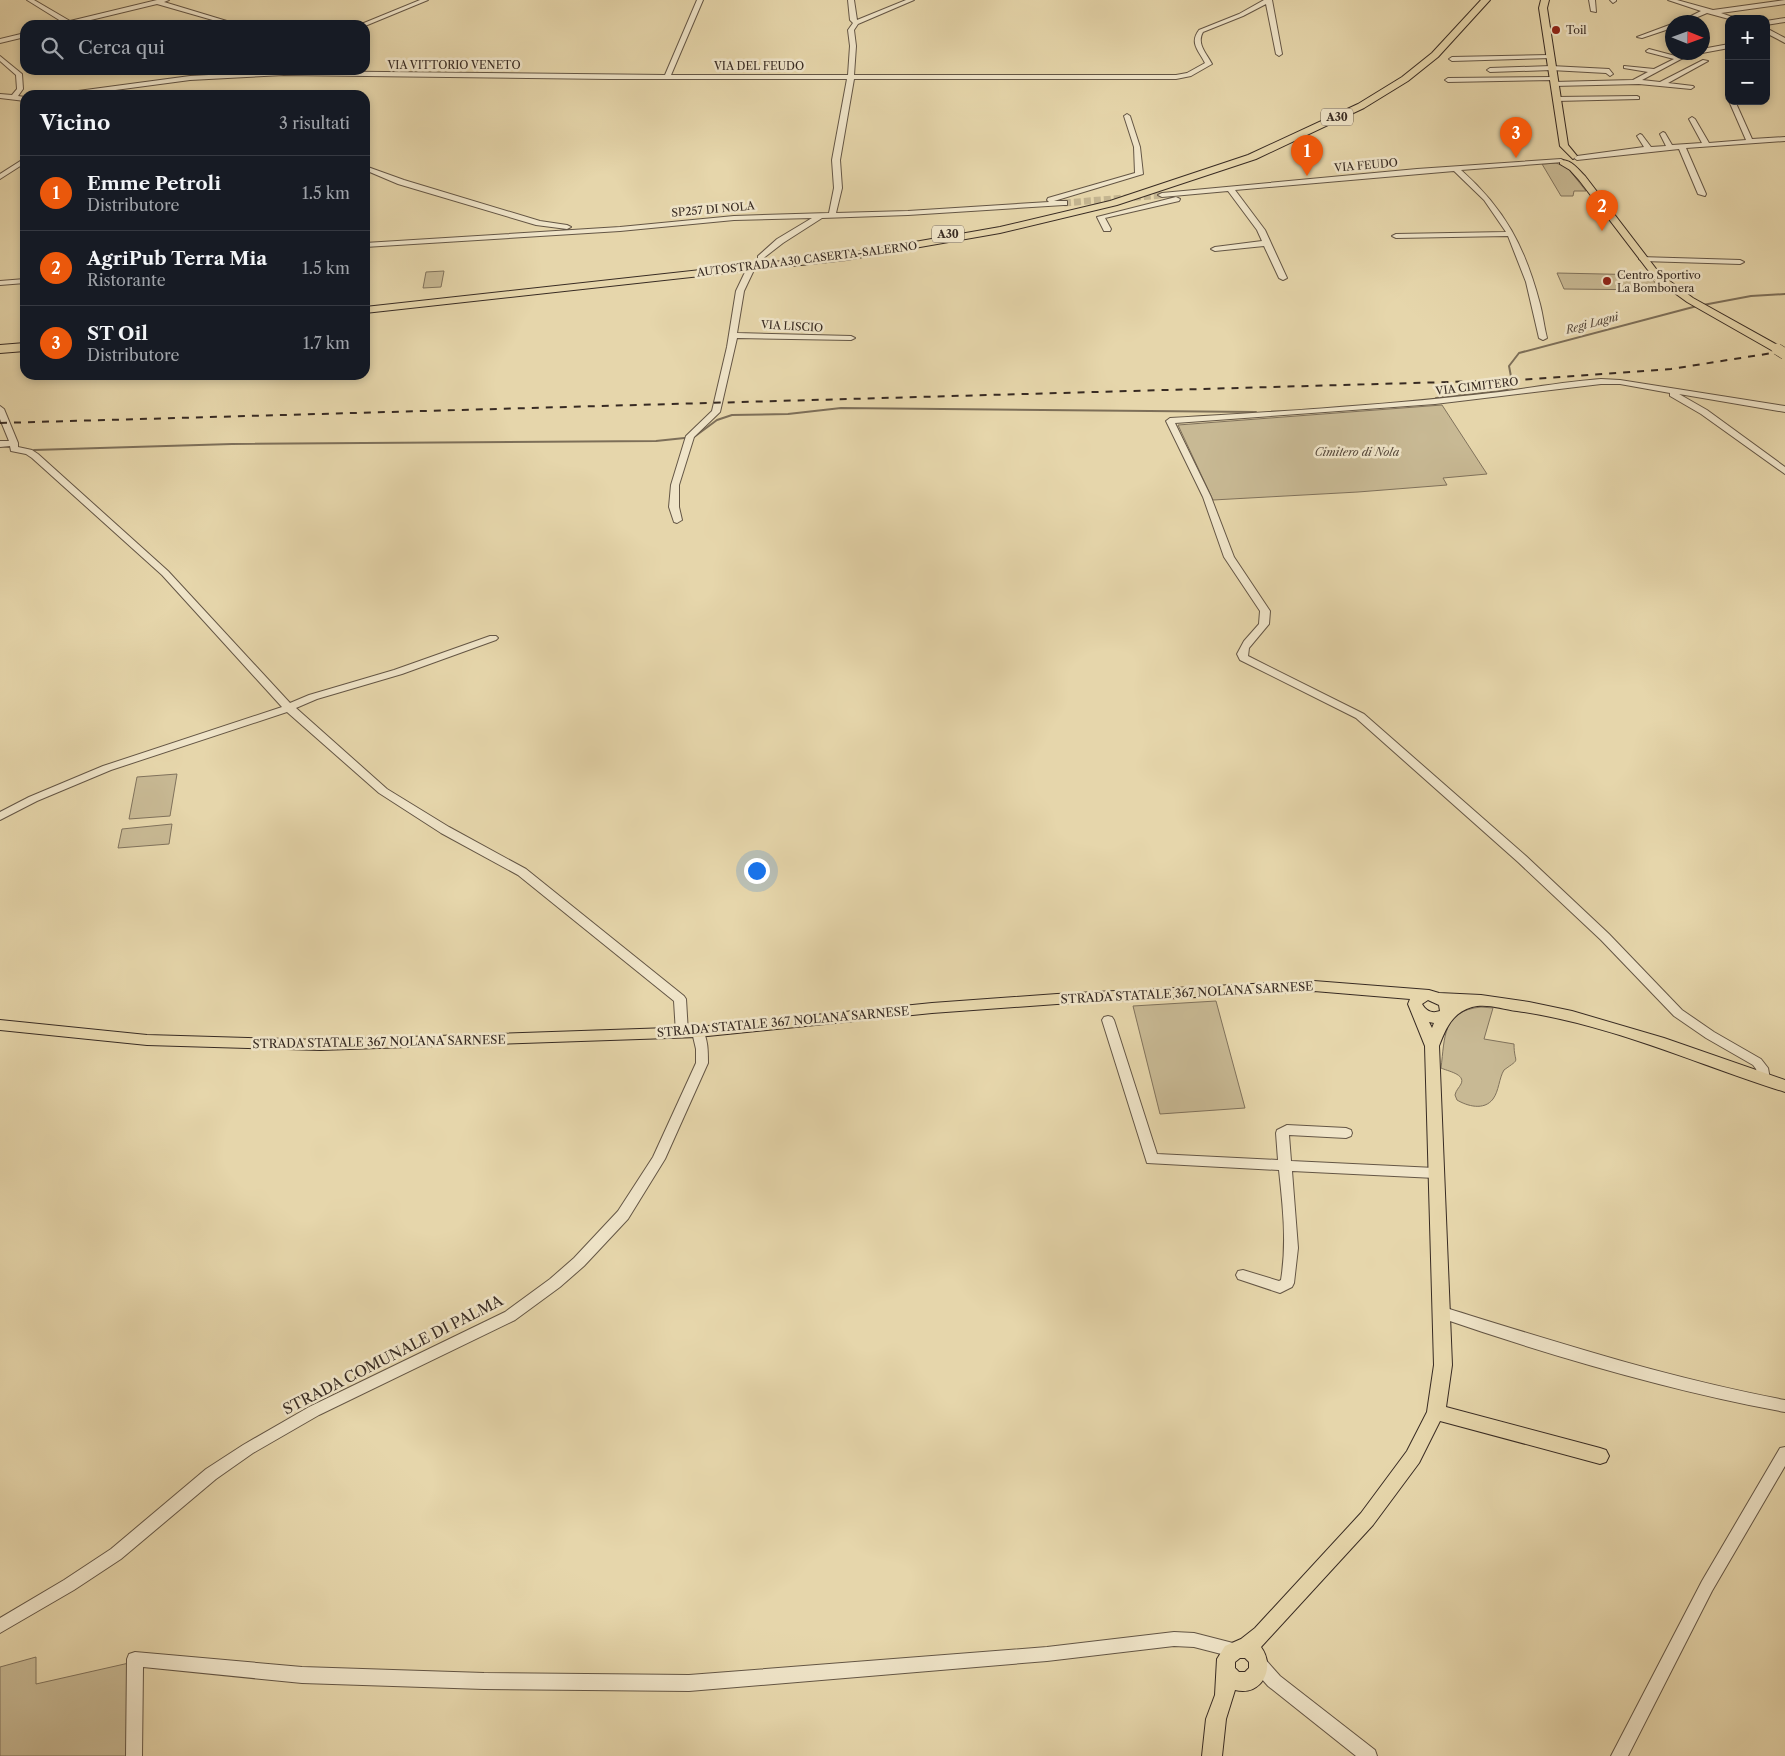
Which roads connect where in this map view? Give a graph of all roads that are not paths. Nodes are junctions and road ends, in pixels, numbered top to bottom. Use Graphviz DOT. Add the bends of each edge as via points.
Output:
graph roads {
  1 [pos="30,0"];
  2 [pos="166,0"];
  3 [pos="425,0"];
  4 [pos="700,0"];
  5 [pos="851,0"];
  6 [pos="911,0"];
  7 [pos="1269,0"];
  8 [pos="1474,0"];
  9 [pos="1486,0"];
  10 [pos="1545,0"];
  11 [pos="1592,0"];
  12 [pos="1675,1"];
  13 [pos="157,2"];
  14 [pos="1785,2"];
  15 [pos="1594,11"];
  16 [pos="1711,11"];
  17 [pos="1757,14"];
  18 [pos="1700,15"];
  19 [pos="1751,15"];
  20 [pos="1725,16"];
  21 [pos="64,20"];
  22 [pos="82,20"];
  23 [pos="220,20"];
  24 [pos="1785,20"];
  25 [pos="370,22"];
  26 [pos="1770,22"];
  27 [pos="856,23"];
  28 [pos="1665,28"];
  29 [pos="1770,34"];
  30 [pos="20,35"];
  31 [pos="1640,37"];
  32 [pos="0,41"];
  33 [pos="1785,41"];
  34 [pos="1725,42"];
  35 [pos="1710,48"];
  36 [pos="1649,51"];
  37 [pos="1279,54"];
  38 [pos="1550,57"];
  39 [pos="0,58"];
  40 [pos="1452,59"];
  41 [pos="1705,61"];
  42 [pos="1666,65"];
  43 [pos="1626,67"];
  44 [pos="1552,68"];
  45 [pos="1490,70"];
  46 [pos="1656,71"];
  47 [pos="1686,71"];
  48 [pos="370,73"];
  49 [pos="1610,74"];
  50 [pos="238,75"];
  51 [pos="667,76"];
  52 [pos="851,76"];
  53 [pos="1448,80"];
  54 [pos="1634,82"];
  55 [pos="1661,84"];
  56 [pos="1691,87"];
  57 [pos="1555,88"];
  58 [pos="20,89"];
  59 [pos="100,90"];
  60 [pos="1609,91"];
  61 [pos="0,95"];
  62 [pos="14,98"];
  63 [pos="20,98"];
  64 [pos="1637,98"];
  65 [pos="1734,105"];
  66 [pos="1127,116"];
  67 [pos="1692,119"];
  68 [pos="1663,134"];
  69 [pos="1640,136"];
  70 [pos="1785,139"];
  71 [pos="1750,142"];
  72 [pos="1706,144"];
  73 [pos="1564,146"];
  74 [pos="1681,146"];
  75 [pos="1670,147"];
  76 [pos="1649,149"];
  77 [pos="1575,158"];
  78 [pos="1560,159"];
  79 [pos="20,163"];
  80 [pos="1454,168"];
  81 [pos="370,170"];
  82 [pos="0,177"];
  83 [pos="1582,178"];
  84 [pos="1230,189"];
  85 [pos="1199,192"];
  86 [pos="1702,194"];
  87 [pos="1162,195"];
  88 [pos="1064,203"];
  89 [pos="1035,206"];
  90 [pos="822,215"];
  91 [pos="832,215"];
  92 [pos="543,224"];
  93 [pos="1107,229"];
  94 [pos="601,231"];
  95 [pos="557,232"];
  96 [pos="539,233"];
  97 [pos="1512,234"];
  98 [pos="1396,236"];
  99 [pos="1267,244"];
  100 [pos="370,245"];
  101 [pos="1215,249"];
  102 [pos="761,258"];
  103 [pos="1643,259"];
  104 [pos="1740,262"];
  105 [pos="750,272"];
  106 [pos="1284,278"];
  107 [pos="20,281"];
  108 [pos="0,283"];
  109 [pos="370,303"];
  110 [pos="370,309"];
  111 [pos="732,335"];
  112 [pos="851,338"];
  113 [pos="1543,338"];
  114 [pos="20,341"];
  115 [pos="0,343"];
  116 [pos="20,347"];
  117 [pos="0,349"];
  118 [pos="1781,352"];
  119 [pos="1668,390"];
  120 [pos="0,409"];
  121 [pos="1785,409"];
  122 [pos="0,444"];
  123 [pos="14,446"];
  124 [pos="0,449"];
  125 [pos="1785,471"];
  126 [pos="677,520"];
  127 [pos="493,638"];
  128 [pos="288,707"];
  129 [pos="0,816"];
  130 [pos="1386,991"];
  131 [pos="1425,995"];
  132 [pos="1441,998"];
  133 [pos="1481,1000"];
  134 [pos="1418,1010"];
  135 [pos="1446,1014"];
  136 [pos="1108,1020"];
  137 [pos="0,1025"];
  138 [pos="698,1032"];
  139 [pos="682,1033"];
  140 [pos="1432,1046"];
  141 [pos="1764,1079"];
  142 [pos="1785,1086"];
  143 [pos="1346,1133"];
  144 [pos="1284,1166"];
  145 [pos="1435,1173"];
  146 [pos="1243,1275"];
  147 [pos="1443,1313"];
  148 [pos="1785,1406"];
  149 [pos="1436,1412"];
  150 [pos="1785,1453"];
  151 [pos="1600,1456"];
  152 [pos="0,1626"];
  153 [pos="1243,1665"];
  154 [pos="134,1756"];
  155 [pos="1212,1756"];
  156 [pos="1369,1756"];
  157 [pos="1619,1756"];
  1 -- 21 [label="street"];
  2 -- 13 [label="street"];
  3 -- 25 [label="street"];
  4 -- 51 [label="street"];
  5 -- 27 [label="street"];
  6 -- 27 [label="street"];
  7 -- 37 [label="street"];
  7 -- 52 [label="street, VIA DEL FEUDO" via="1196,35 1209,64 1184,76"];
  8 -- 109 [label="highway, AUTOSTRADA A30 CASERTA-SALERNO / A30" via="1426,54 1352,104 1243,154 1106,199 992,226 844,251"];
  9 -- 110 [label="highway, AUTOSTRADA A30 CASERTA-SALERNO / A30" via="1436,55 1361,106 1252,157 1098,207 995,231 846,257"];
  10 -- 38 [label="main road" via="1543,8"];
  11 -- 15 [label="street"];
  12 -- 16 [label="street"];
  13 -- 22 [label="street"];
  13 -- 23 [label="street"];
  14 -- 16 [label="street"];
  16 -- 18 [label="street"];
  16 -- 20 [label="street"];
  17 -- 19 [label="street"];
  24 -- 26 [label="street"];
  27 -- 52 [label="street" via="851,30"];
  28 -- 31 [label="street"];
  29 -- 33 [label="street"];
  30 -- 32 [label="street"];
  34 -- 35 [label="street"];
  36 -- 42 [label="street" via="1680,58"];
  38 -- 40 [label="street"];
  38 -- 44 [label="main road"];
  39 -- 58 [label="street" via="19,74"];
  41 -- 47 [label="street"];
  42 -- 46 [label="street"];
  42 -- 47 [label="street"];
  43 -- 46 [label="street"];
  44 -- 45 [label="street"];
  44 -- 49 [label="street" via="1609,71"];
  44 -- 57 [label="main road"];
  46 -- 54 [label="street"];
  47 -- 55 [label="street"];
  48 -- 51 [label="street, VIA VITTORIO VENETO"];
  50 -- 59 [label="street, VIA VITTORIO VENETO"];
  51 -- 52 [label="street, VIA DEL FEUDO"];
  52 -- 91 [label="street" via="836,160 838,188"];
  53 -- 57 [label="street"];
  54 -- 55 [label="street"];
  54 -- 57 [label="street"];
  55 -- 56 [label="street"];
  57 -- 60 [label="street"];
  57 -- 64 [label="street"];
  57 -- 73 [label="main road"];
  58 -- 61 [label="street"];
  58 -- 62 [label="street"];
  61 -- 62 [label="street"];
  62 -- 63 [label="street"];
  65 -- 71 [label="street"];
  66 -- 89 [label="street" via="1137,147 1140,174"];
  67 -- 72 [label="street"];
  68 -- 75 [label="street"];
  69 -- 76 [label="street"];
  70 -- 71 [label="street"];
  71 -- 72 [label="street"];
  72 -- 74 [label="street"];
  73 -- 77 [label="main road"];
  73 -- 78 [label="main road"];
  74 -- 75 [label="street"];
  74 -- 86 [label="street"];
  75 -- 76 [label="street"];
  76 -- 77 [label="street"];
  77 -- 78 [label="main road"];
  77 -- 83 [label="main road"];
  78 -- 80 [label="street, VIA FEUDO"];
  78 -- 83 [label="main road"];
  79 -- 82 [label="street"];
  80 -- 84 [label="street, VIA FEUDO"];
  80 -- 97 [label="street" via="1488,198"];
  81 -- 92 [label="street"];
  83 -- 103 [label="main road"];
  84 -- 85 [label="street, VIA FEUDO"];
  84 -- 99 [label="street" via="1261,230"];
  85 -- 87 [label="street, VIA FEUDO"];
  85 -- 93 [label="street" via="1101,217"];
  88 -- 89 [label="street, SP257 DI NOLA"];
  89 -- 91 [label="street, SP257 DI NOLA"];
  90 -- 91 [label="street, SP257 DI NOLA"];
  90 -- 94 [label="street, SP257 DI NOLA" via="734,218"];
  90 -- 102 [label="street" via="780,241"];
  92 -- 94 [label="street"];
  92 -- 95 [label="street"];
  92 -- 96 [label="street" via="546,230"];
  94 -- 95 [label="street, SP257 DI NOLA"];
  95 -- 96 [label="street, SP257 DI NOLA"];
  96 -- 100 [label="street, SP257 DI NOLA"];
  97 -- 98 [label="street"];
  97 -- 113 [label="street" via="1523,261"];
  99 -- 101 [label="street"];
  99 -- 106 [label="street"];
  103 -- 104 [label="street"];
  103 -- 118 [label="main road" via="1657,276 1690,300"];
  105 -- 111 [label="street" via="740,291"];
  107 -- 108 [label="street"];
  111 -- 112 [label="street, VIA LISCIO"];
  111 -- 126 [label="street" via="716,412 690,438 675,485"];
  114 -- 115 [label="highway"];
  116 -- 117 [label="highway"];
  119 -- 121 [label="street, VIA CIMITERO"];
  119 -- 125 [label="street"];
  119 -- 141 [label="street, VIA CIMITERO" via="1603,381 1365,409 1170,421 1207,497 1228,557 1265,611 1265,624 1245,644 1244,658 1360,716 1522,859 1605,937 1678,1013 1757,1062"];
  120 -- 123 [label="street"];
  122 -- 123 [label="street"];
  123 -- 124 [label="street"];
  123 -- 128 [label="street" via="35,456 165,573"];
  127 -- 128 [label="street"];
  128 -- 129 [label="street" via="107,768"];
  128 -- 139 [label="street" via="383,791 522,872 680,999"];
  130 -- 131 [label="main road, STRADA STATALE 367 NOLANA SARNESE"];
  130 -- 134 [label="main road" via="1410,1002"];
  130 -- 138 [label="main road, STRADA STATALE 367 NOLANA SARNESE" via="1314,986 1056,999"];
  131 -- 132 [label="main road"];
  131 -- 134 [label="main road" via="1416,1001"];
  132 -- 133 [label="main road"];
  132 -- 135 [label="main road" via="1447,1004"];
  133 -- 135 [label="main road" via="1459,1006"];
  133 -- 141 [label="main road" via="1589,1021"];
  134 -- 135 [label="main road" via="1429,1017"];
  134 -- 140 [label="main road"];
  135 -- 140 [label="main road"];
  136 -- 144 [label="street" via="1152,1159"];
  137 -- 139 [label="main road, STRADA STATALE 367 NOLANA SARNESE" via="138,1039 292,1045"];
  138 -- 139 [label="main road, STRADA STATALE 367 NOLANA SARNESE"];
  138 -- 152 [label="street, STRADA COMUNALE DI PALMA" via="702,1063 659,1159 622,1215 555,1284 510,1316 322,1407 248,1449 196,1486 116,1554"];
  140 -- 145 [label="main road"];
  141 -- 142 [label="main road"];
  143 -- 144 [label="street" via="1283,1132"];
  144 -- 145 [label="street"];
  144 -- 146 [label="street" via="1289,1205 1290,1269 1287,1284 1280,1287"];
  145 -- 147 [label="main road"];
  147 -- 148 [label="street" via="1648,1376 1736,1398"];
  147 -- 149 [label="main road" via="1444,1365"];
  149 -- 151 [label="main road"];
  149 -- 153 [label="main road" via="1413,1457 1367,1519 1262,1634"];
  150 -- 157 [label="street" via="1707,1586"];
  153 -- 154 [label="street" via="1208,1644 1174,1639 1047,1654 689,1683 302,1675 135,1659"];
  153 -- 155 [label="main road" via="1216,1718"];
  153 -- 156 [label="street" via="1274,1681"];
}
